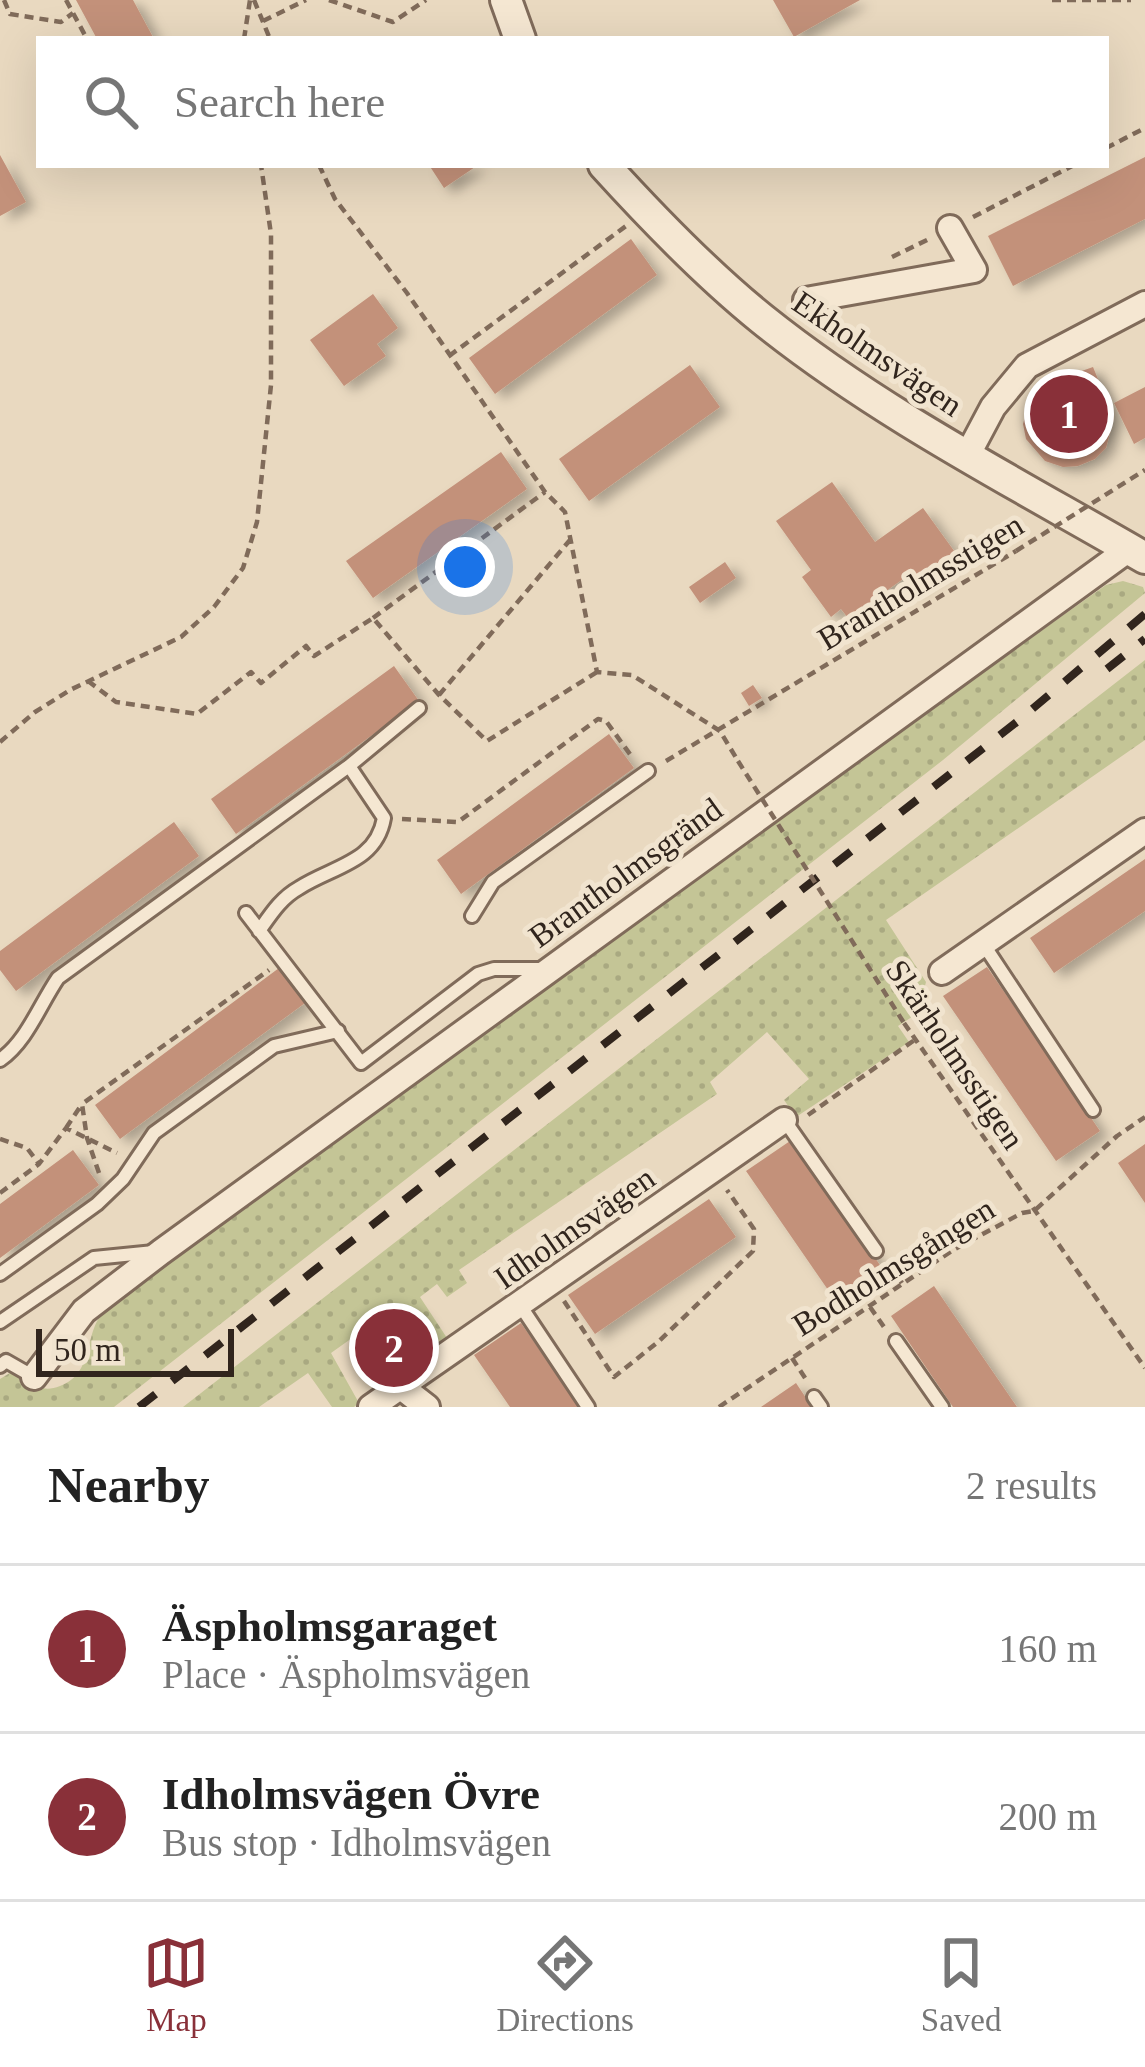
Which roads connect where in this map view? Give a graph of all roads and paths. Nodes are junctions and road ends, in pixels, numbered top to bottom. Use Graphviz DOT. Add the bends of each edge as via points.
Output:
graph roads {
  1 [pos="4,0"];
  2 [pos="66,0"];
  3 [pos="252,0"];
  4 [pos="306,0"];
  5 [pos="329,0"];
  6 [pos="426,0"];
  7 [pos="506,0"];
  8 [pos="1052,0"];
  9 [pos="1130,0"];
  10 [pos="73,14"];
  11 [pos="262,21"];
  12 [pos="85,36"];
  13 [pos="245,36"];
  14 [pos="268,36"];
  15 [pos="519,36"];
  16 [pos="1145,128"];
  17 [pos="1109,146"];
  18 [pos="261,168"];
  19 [pos="320,168"];
  20 [pos="607,168"];
  21 [pos="1067,168"];
  22 [pos="626,226"];
  23 [pos="950,228"];
  24 [pos="888,259"];
  25 [pos="806,300"];
  26 [pos="1145,304"];
  27 [pos="449,356"];
  28 [pos="968,454"];
  29 [pos="1145,470"];
  30 [pos="545,492"];
  31 [pos="570,540"];
  32 [pos="1137,553"];
  33 [pos="373,618"];
  34 [pos="598,672"];
  35 [pos="88,681"];
  36 [pos="439,695"];
  37 [pos="418,708"];
  38 [pos="720,731"];
  39 [pos="0,742"];
  40 [pos="349,766"];
  41 [pos="648,771"];
  42 [pos="385,818"];
  43 [pos="1145,832"];
  44 [pos="247,913"];
  45 [pos="472,916"];
  46 [pos="259,931"];
  47 [pos="984,945"];
  48 [pos="270,969"];
  49 [pos="547,970"];
  50 [pos="942,972"];
  51 [pos="338,1031"];
  52 [pos="916,1039"];
  53 [pos="0,1060"];
  54 [pos="82,1104"];
  55 [pos="1093,1110"];
  56 [pos="1145,1118"];
  57 [pos="787,1124"];
  58 [pos="66,1128"];
  59 [pos="87,1138"];
  60 [pos="0,1139"];
  61 [pos="135,1161"];
  62 [pos="39,1164"];
  63 [pos="721,1180"];
  64 [pos="0,1193"];
  65 [pos="106,1195"];
  66 [pos="1034,1211"];
  67 [pos="876,1250"];
  68 [pos="161,1252"];
  69 [pos="0,1274"];
  70 [pos="558,1292"];
  71 [pos="520,1305"];
  72 [pos="869,1306"];
  73 [pos="0,1322"];
  74 [pos="896,1341"];
  75 [pos="368,1342"];
  76 [pos="792,1358"];
  77 [pos="0,1366"];
  78 [pos="1145,1368"];
  79 [pos="34,1377"];
  80 [pos="400,1386"];
  81 [pos="818,1402"];
  82 [pos="371,1407"];
  83 [pos="427,1407"];
  84 [pos="588,1407"];
  85 [pos="719,1407"];
  86 [pos="942,1407"];
  1 -- 10 [label="path" via="10,14 61,22"];
  2 -- 10 [label="path"];
  3 -- 11 [label="path"];
  3 -- 13 [label="path"];
  4 -- 11 [label="path"];
  5 -- 6 [label="path" via="393,22"];
  7 -- 15 [label="street"];
  8 -- 9 [label="path"];
  10 -- 12 [label="path"];
  11 -- 14 [label="path"];
  16 -- 17 [label="path"];
  18 -- 35 [label="path" via="271,235 271,385 257,522 243,568 181,637"];
  19 -- 27 [label="path"];
  20 -- 28 [label="street, Ekholmsvägen" via="763,320"];
  21 -- 23 [label="path"];
  22 -- 27 [label="path"];
  23 -- 24 [label="path"];
  23 -- 25 [label="street" via="974,270"];
  26 -- 28 [label="street" via="1027,366"];
  27 -- 30 [label="path"];
  28 -- 32 [label="street, Ekholmsvägen"];
  29 -- 38 [label="path, Brantholmsstigen, bridge"];
  30 -- 31 [label="path" via="565,512"];
  30 -- 33 [label="path"];
  31 -- 34 [label="path"];
  31 -- 36 [label="path"];
  32 -- 49 [label="street, Brantholmsgränd"];
  33 -- 35 [label="path" via="314,656 306,646 260,683 251,673 197,714 116,702"];
  33 -- 36 [label="path"];
  34 -- 36 [label="path" via="487,741"];
  34 -- 38 [label="path" via="632,675"];
  35 -- 39 [label="path"];
  36 -- 37 [label="path"];
  37 -- 40 [label="lane"];
  38 -- 41 [label="path, Brantholmsstigen"];
  38 -- 52 [label="path, Skärholmsstigen, bridge"];
  40 -- 42 [label="lane"];
  40 -- 53 [label="lane" via="58,978 18,1047"];
  41 -- 42 [label="path" via="598,719 458,822"];
  41 -- 45 [label="lane, Brantholmsgränd" via="493,881"];
  42 -- 46 [label="lane" via="370,851 298,888"];
  43 -- 47 [label="street"];
  44 -- 46 [label="lane"];
  46 -- 51 [label="lane"];
  47 -- 50 [label="street"];
  47 -- 55 [label="lane"];
  48 -- 54 [label="path"];
  49 -- 51 [label="lane" via="478,974 361,1064"];
  49 -- 68 [label="street, Brantholmsgränd"];
  51 -- 61 [label="lane" via="274,1046 154,1133"];
  52 -- 57 [label="path"];
  52 -- 66 [label="path, Skärholmsstigen"];
  54 -- 58 [label="path"];
  54 -- 59 [label="path"];
  56 -- 66 [label="path, Bodholmsgången"];
  57 -- 67 [label="lane"];
  57 -- 71 [label="street, Idholmsvägen"];
  58 -- 59 [label="path"];
  58 -- 62 [label="path"];
  59 -- 61 [label="path"];
  59 -- 65 [label="path"];
  60 -- 62 [label="path" via="27,1148"];
  61 -- 65 [label="lane"];
  62 -- 64 [label="path"];
  63 -- 70 [label="path" via="754,1229 753,1251 614,1377"];
  65 -- 69 [label="lane"];
  66 -- 72 [label="path, Bodholmsgången" via="953,1250"];
  66 -- 78 [label="path, Skärholmsstigen"];
  68 -- 73 [label="lane" via="94,1258"];
  68 -- 79 [label="street, Brantholmsgränd" via="84,1311"];
  71 -- 80 [label="street, Idholmsvägen"];
  71 -- 84 [label="lane"];
  72 -- 74 [label="path"];
  72 -- 76 [label="path, Bodholmsgången"];
  74 -- 86 [label="lane"];
  75 -- 80 [label="street"];
  76 -- 81 [label="path"];
  76 -- 85 [label="path, Bodholmsgången"];
  77 -- 79 [label="lane, Brantholmsgränd" via="6,1361"];
  80 -- 82 [label="street, Idholmsvägen"];
  80 -- 83 [label="street"];
}
